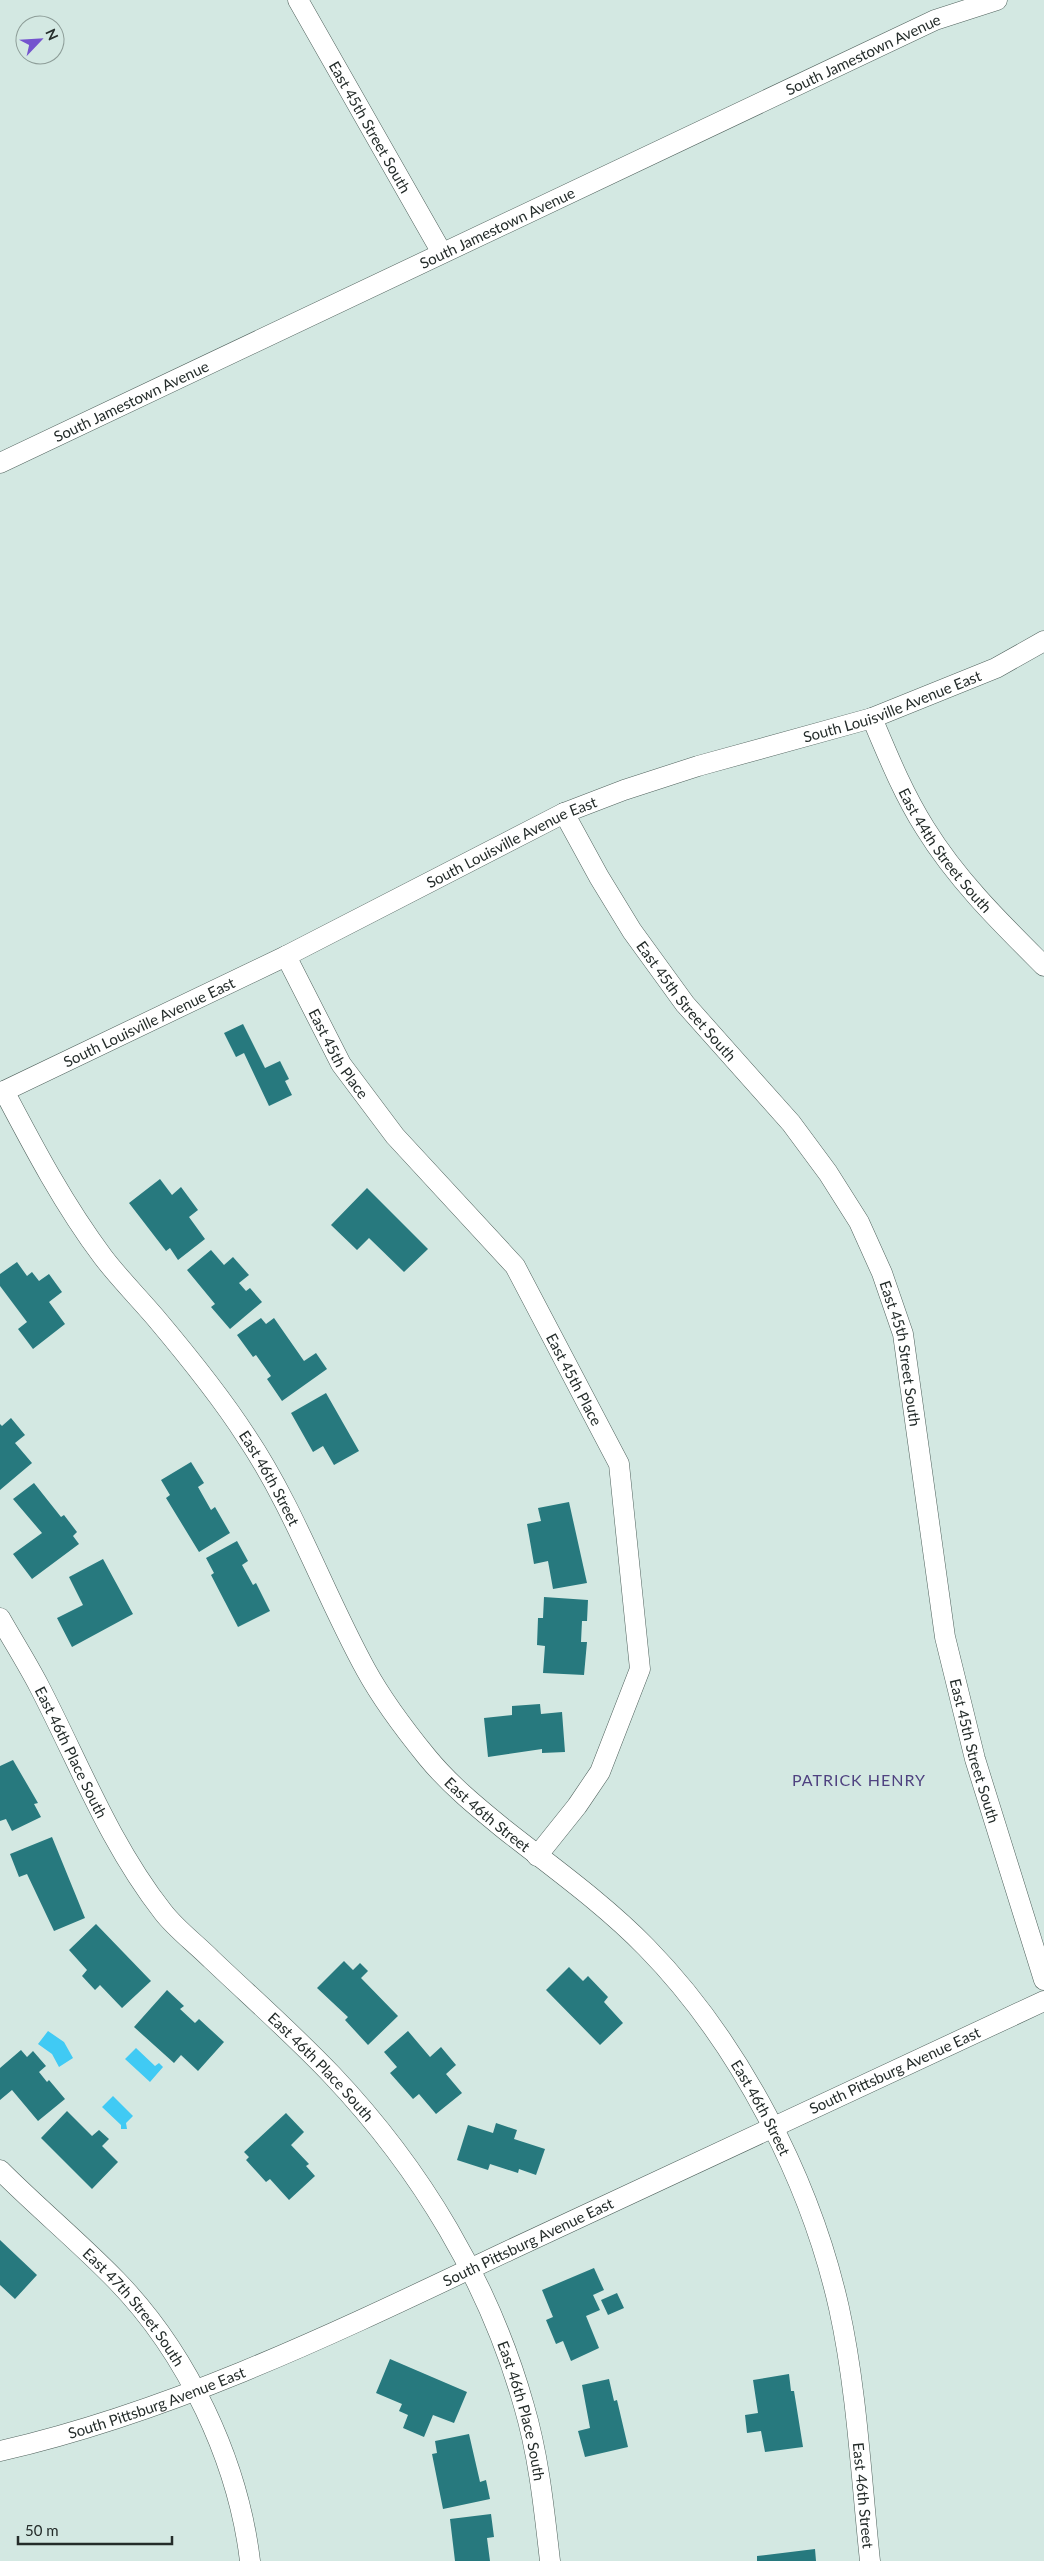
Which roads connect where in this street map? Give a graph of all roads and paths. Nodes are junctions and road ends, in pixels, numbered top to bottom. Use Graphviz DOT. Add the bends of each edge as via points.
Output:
graph roads {
  1 [pos="298,0"];
  2 [pos="997,0"];
  3 [pos="442,253"];
  4 [pos="0,463"];
  5 [pos="1044,640"];
  6 [pos="872,718"];
  7 [pos="564,813"];
  8 [pos="286,956"];
  9 [pos="1044,966"];
  10 [pos="2,1092"];
  11 [pos="0,1618"];
  12 [pos="537,1856"];
  13 [pos="1044,1980"];
  14 [pos="1044,2001"];
  15 [pos="771,2126"];
  16 [pos="0,2170"];
  17 [pos="472,2268"];
  18 [pos="195,2390"];
  19 [pos="0,2451"];
  20 [pos="250,2561"];
  21 [pos="550,2561"];
  22 [pos="870,2561"];
  1 -- 3 [label="street, East 45th Street South"];
  2 -- 3 [label="street, South Jamestown Avenue" via="936,20"];
  3 -- 4 [label="street, South Jamestown Avenue"];
  5 -- 6 [label="street, South Louisville Avenue East" via="996,668"];
  6 -- 7 [label="street, South Louisville Avenue East" via="698,766"];
  6 -- 9 [label="street, East 44th Street South" via="900,784 925,828 989,911"];
  7 -- 8 [label="street, South Louisville Avenue East"];
  7 -- 13 [label="street, East 45th Street South" via="632,931 680,996 791,1123 828,1173 859,1222 882,1273 904,1334 946,1637 975,1759"];
  8 -- 10 [label="street, South Louisville Avenue East"];
  8 -- 12 [label="street, East 45th Place" via="341,1064 395,1136 515,1266 619,1464 640,1669 600,1772"];
  10 -- 12 [label="street, East 46th Street" via="73,1215 105,1260 200,1373 248,1438 293,1519 368,1673 398,1720 431,1762 469,1800"];
  11 -- 17 [label="street, East 46th Place South" via="134,1872 165,1915 339,2083 392,2147 440,2214"];
  12 -- 15 [label="street, East 46th Street" via="602,1907 648,1949 734,2059"];
  14 -- 15 [label="street, South Pittsburg Avenue East"];
  15 -- 17 [label="street, South Pittsburg Avenue East"];
  15 -- 22 [label="street, East 46th Street" via="803,2193 823,2246 840,2311"];
  16 -- 18 [label="street, East 47th Street South" via="116,2281 169,2348"];
  17 -- 18 [label="street, South Pittsburg Avenue East" via="335,2334"];
  17 -- 21 [label="street, East 46th Place South" via="505,2347 525,2408 542,2491"];
  18 -- 19 [label="street, South Pittsburg Avenue East" via="134,2414"];
  18 -- 20 [label="street, East 47th Street South" via="211,2423 240,2503"];
}
